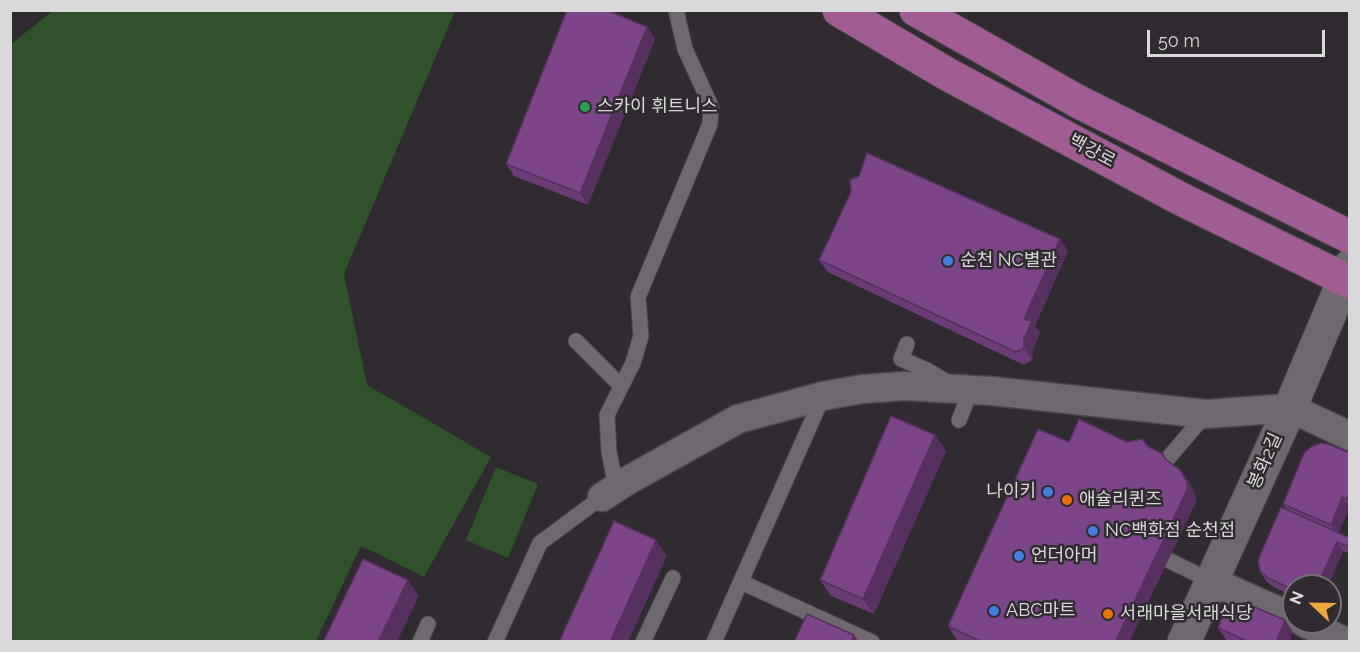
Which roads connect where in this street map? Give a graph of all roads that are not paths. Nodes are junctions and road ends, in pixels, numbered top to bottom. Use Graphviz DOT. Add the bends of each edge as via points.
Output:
graph roads {
  1 [pos="676,10"];
  2 [pos="838,10"];
  3 [pos="916,10"];
  4 [pos="1350,237"];
  5 [pos="1347,276"];
  6 [pos="1350,311"];
  7 [pos="1322,332"];
  8 [pos="576,341"];
  9 [pos="907,344"];
  10 [pos="621,387"];
  11 [pos="964,390"];
  12 [pos="823,396"];
  13 [pos="1290,408"];
  14 [pos="1206,414"];
  15 [pos="959,420"];
  16 [pos="1350,436"];
  17 [pos="1164,463"];
  18 [pos="609,492"];
  19 [pos="1168,560"];
  20 [pos="673,578"];
  21 [pos="1211,581"];
  22 [pos="741,582"];
  23 [pos="1282,613"];
  24 [pos="428,624"];
  25 [pos="1329,634"];
  26 [pos="420,642"];
  27 [pos="495,642"];
  28 [pos="643,642"];
  29 [pos="714,642"];
  30 [pos="872,642"];
  31 [pos="1184,642"];
  32 [pos="1346,642"];
  1 -- 10 [label="lane" via="685,49 711,106 710,124 638,297 641,336"];
  2 -- 5 [label="main road, 백강로" via="947,74 1181,199"];
  3 -- 4 [label="main road, 백강로" via="1077,101"];
  5 -- 7 [label="street, 봉화2길"];
  6 -- 7 [label="street"];
  7 -- 13 [label="street, 봉화2길"];
  8 -- 10 [label="lane"];
  9 -- 11 [label="lane" via="900,358"];
  10 -- 18 [label="lane" via="607,415"];
  11 -- 12 [label="street" via="905,386"];
  11 -- 14 [label="street"];
  11 -- 15 [label="lane"];
  12 -- 18 [label="street" via="738,419"];
  12 -- 22 [label="lane"];
  13 -- 14 [label="street"];
  13 -- 16 [label="street"];
  13 -- 21 [label="street, 봉화2길"];
  14 -- 17 [label="lane"];
  18 -- 27 [label="lane" via="540,543"];
  19 -- 21 [label="lane"];
  20 -- 28 [label="lane"];
  21 -- 23 [label="street"];
  21 -- 31 [label="street, 봉화2길"];
  22 -- 29 [label="lane"];
  22 -- 30 [label="lane"];
  24 -- 26 [label="lane"];
  25 -- 32 [label="street"];
}
